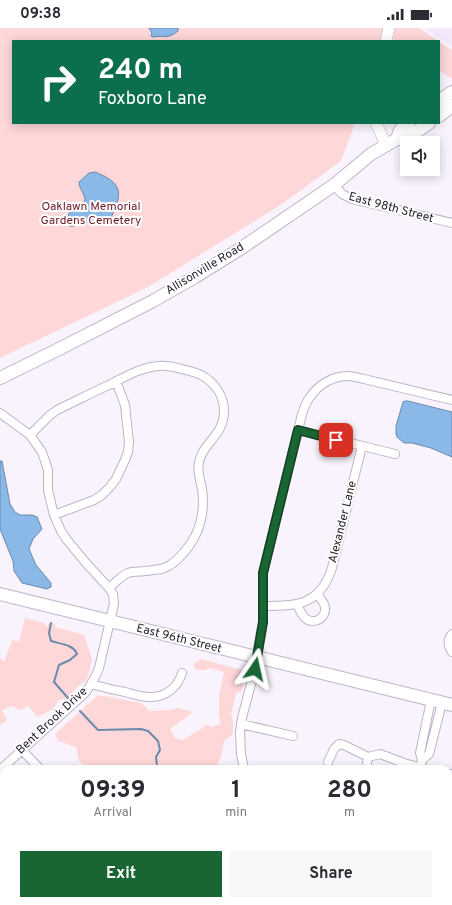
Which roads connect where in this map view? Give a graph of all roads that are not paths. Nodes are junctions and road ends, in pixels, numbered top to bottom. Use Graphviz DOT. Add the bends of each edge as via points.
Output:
graph roads {
  1 [pos="389,28"];
  2 [pos="386,40"];
  3 [pos="452,92"];
  4 [pos="440,100"];
  5 [pos="452,106"];
  6 [pos="440,115"];
  7 [pos="376,124"];
  8 [pos="408,124"];
  9 [pos="428,124"];
  10 [pos="397,139"];
  11 [pos="386,146"];
  12 [pos="334,185"];
  13 [pos="452,224"];
  14 [pos="0,378"];
  15 [pos="116,381"];
  16 [pos="452,400"];
  17 [pos="0,413"];
  18 [pos="298,430"];
  19 [pos="30,435"];
  20 [pos="362,446"];
  21 [pos="395,454"];
  22 [pos="54,515"];
  23 [pos="109,588"];
  24 [pos="0,594"];
  25 [pos="317,594"];
  26 [pos="297,604"];
  27 [pos="263,606"];
  28 [pos="110,622"];
  29 [pos="452,634"];
  30 [pos="452,652"];
  31 [pos="257,658"];
  32 [pos="182,673"];
  33 [pos="91,684"];
  34 [pos="442,703"];
  35 [pos="241,724"];
  36 [pos="293,736"];
  37 [pos="22,750"];
  38 [pos="368,757"];
  39 [pos="328,762"];
  40 [pos="6,765"];
  41 [pos="36,765"];
  42 [pos="243,765"];
  43 [pos="367,765"];
  44 [pos="416,765"];
  45 [pos="422,765"];
  1 -- 2 [label="street"];
  3 -- 4 [label="main road"];
  5 -- 6 [label="main road"];
  7 -- 11 [label="street"];
  8 -- 10 [label="main road, Allisonville Road" via="400,130"];
  9 -- 10 [label="main road, Allisonville Road" via="406,139"];
  10 -- 11 [label="main road, Allisonville Road"];
  11 -- 12 [label="main road, Allisonville Road" via="371,154"];
  12 -- 13 [label="street, East 98th Street" via="342,194 352,199"];
  12 -- 14 [label="main road, Allisonville Road" via="195,277 126,315"];
  15 -- 19 [label="street" via="57,410"];
  15 -- 22 [label="street" via="125,405 129,442 125,460 116,479 102,495"];
  15 -- 23 [label="street" via="148,367 172,366 195,372 214,384 221,396 224,412 219,430 199,460 202,507 199,527 189,546 165,568 128,574"];
  16 -- 18 [label="street" via="350,376 334,378 324,383 309,397"];
  17 -- 19 [label="street"];
  18 -- 20 [label="street"];
  18 -- 27 [label="street" via="265,562"];
  19 -- 22 [label="street" via="42,452 48,470 48,490"];
  20 -- 21 [label="street"];
  20 -- 25 [label="street, Alexander Lane" via="332,568 326,583"];
  22 -- 23 [label="street" via="67,540"];
  23 -- 28 [label="street, Bent Brook Drive" via="114,598"];
  24 -- 28 [label="main road, East 96th Street"];
  25 -- 26 [label="street, Alexander Lane"];
  25 -- 26 [label="street" via="325,608 324,615 318,621 307,620"];
  26 -- 27 [label="street, Alexander Lane"];
  27 -- 31 [label="street"];
  28 -- 31 [label="main road, East 96th Street"];
  28 -- 33 [label="street, Bent Brook Drive" via="99,668"];
  29 -- 30 [label="street" via="448,643"];
  31 -- 34 [label="main road, East 96th Street"];
  31 -- 35 [label="street"];
  32 -- 33 [label="street" via="174,687 155,697"];
  33 -- 37 [label="street, Bent Brook Drive" via="86,692"];
  34 -- 45 [label="street" via="420,753"];
  35 -- 36 [label="street"];
  35 -- 42 [label="street" via="240,748"];
  37 -- 40 [label="street, Bent Brook Drive"];
  37 -- 41 [label="street"];
  38 -- 39 [label="street" via="339,744"];
  38 -- 43 [label="street"];
  38 -- 44 [label="street" via="380,754"];
}
